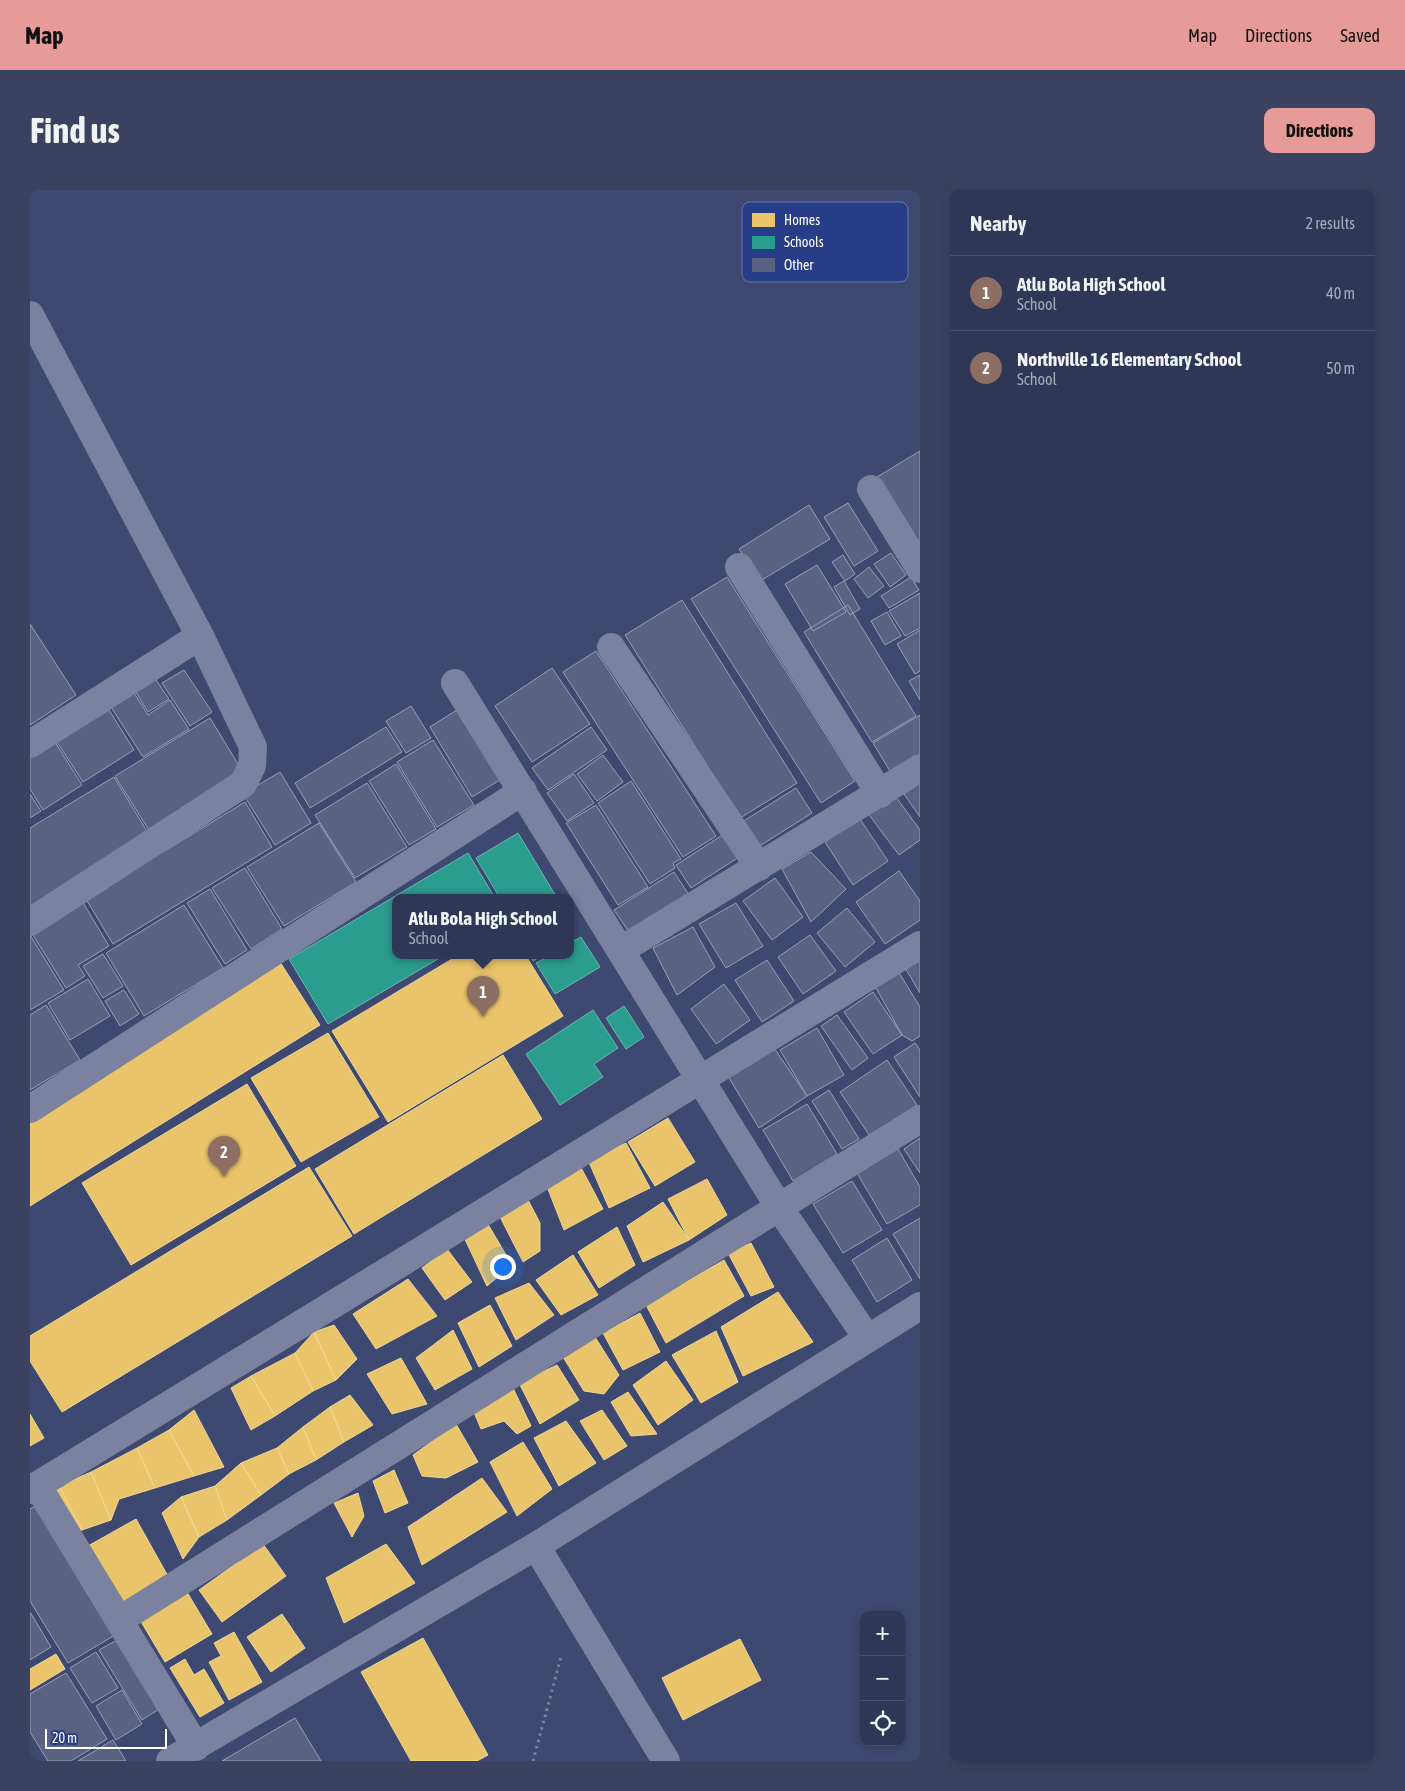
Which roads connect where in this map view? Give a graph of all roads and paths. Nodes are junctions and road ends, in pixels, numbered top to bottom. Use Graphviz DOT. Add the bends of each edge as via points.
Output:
graph roads {
  1 [pos="30,315"];
  2 [pos="871,489"];
  3 [pos="740,567"];
  4 [pos="920,569"];
  5 [pos="200,636"];
  6 [pos="612,646"];
  7 [pos="455,683"];
  8 [pos="30,744"];
  9 [pos="920,768"];
  10 [pos="523,791"];
  11 [pos="880,794"];
  12 [pos="759,867"];
  13 [pos="30,922"];
  14 [pos="920,945"];
  15 [pos="621,950"];
  16 [pos="701,1079"];
  17 [pos="30,1108"];
  18 [pos="920,1119"];
  19 [pos="779,1206"];
  20 [pos="920,1306"];
  21 [pos="867,1338"];
  22 [pos="34,1487"];
  23 [pos="536,1546"];
  24 [pos="574,1608"];
  25 [pos="121,1619"];
  26 [pos="196,1747"];
  27 [pos="170,1761"];
  28 [pos="532,1761"];
  29 [pos="666,1761"];
  1 -- 5 [label="street"];
  2 -- 4 [label="street"];
  3 -- 11 [label="street"];
  5 -- 8 [label="street"];
  5 -- 13 [label="street" via="253,747 252,766 243,784"];
  6 -- 12 [label="street"];
  7 -- 10 [label="street"];
  9 -- 11 [label="street"];
  10 -- 15 [label="street"];
  10 -- 17 [label="street"];
  11 -- 12 [label="street"];
  12 -- 15 [label="street"];
  14 -- 16 [label="street"];
  15 -- 16 [label="street"];
  16 -- 19 [label="street"];
  16 -- 22 [label="street"];
  18 -- 19 [label="street"];
  19 -- 21 [label="street"];
  19 -- 25 [label="street"];
  20 -- 21 [label="street"];
  21 -- 23 [label="street"];
  22 -- 25 [label="street"];
  23 -- 24 [label="street"];
  23 -- 26 [label="street"];
  24 -- 28 [label="path"];
  24 -- 29 [label="street"];
  25 -- 26 [label="street"];
  26 -- 27 [label="street"];
}
